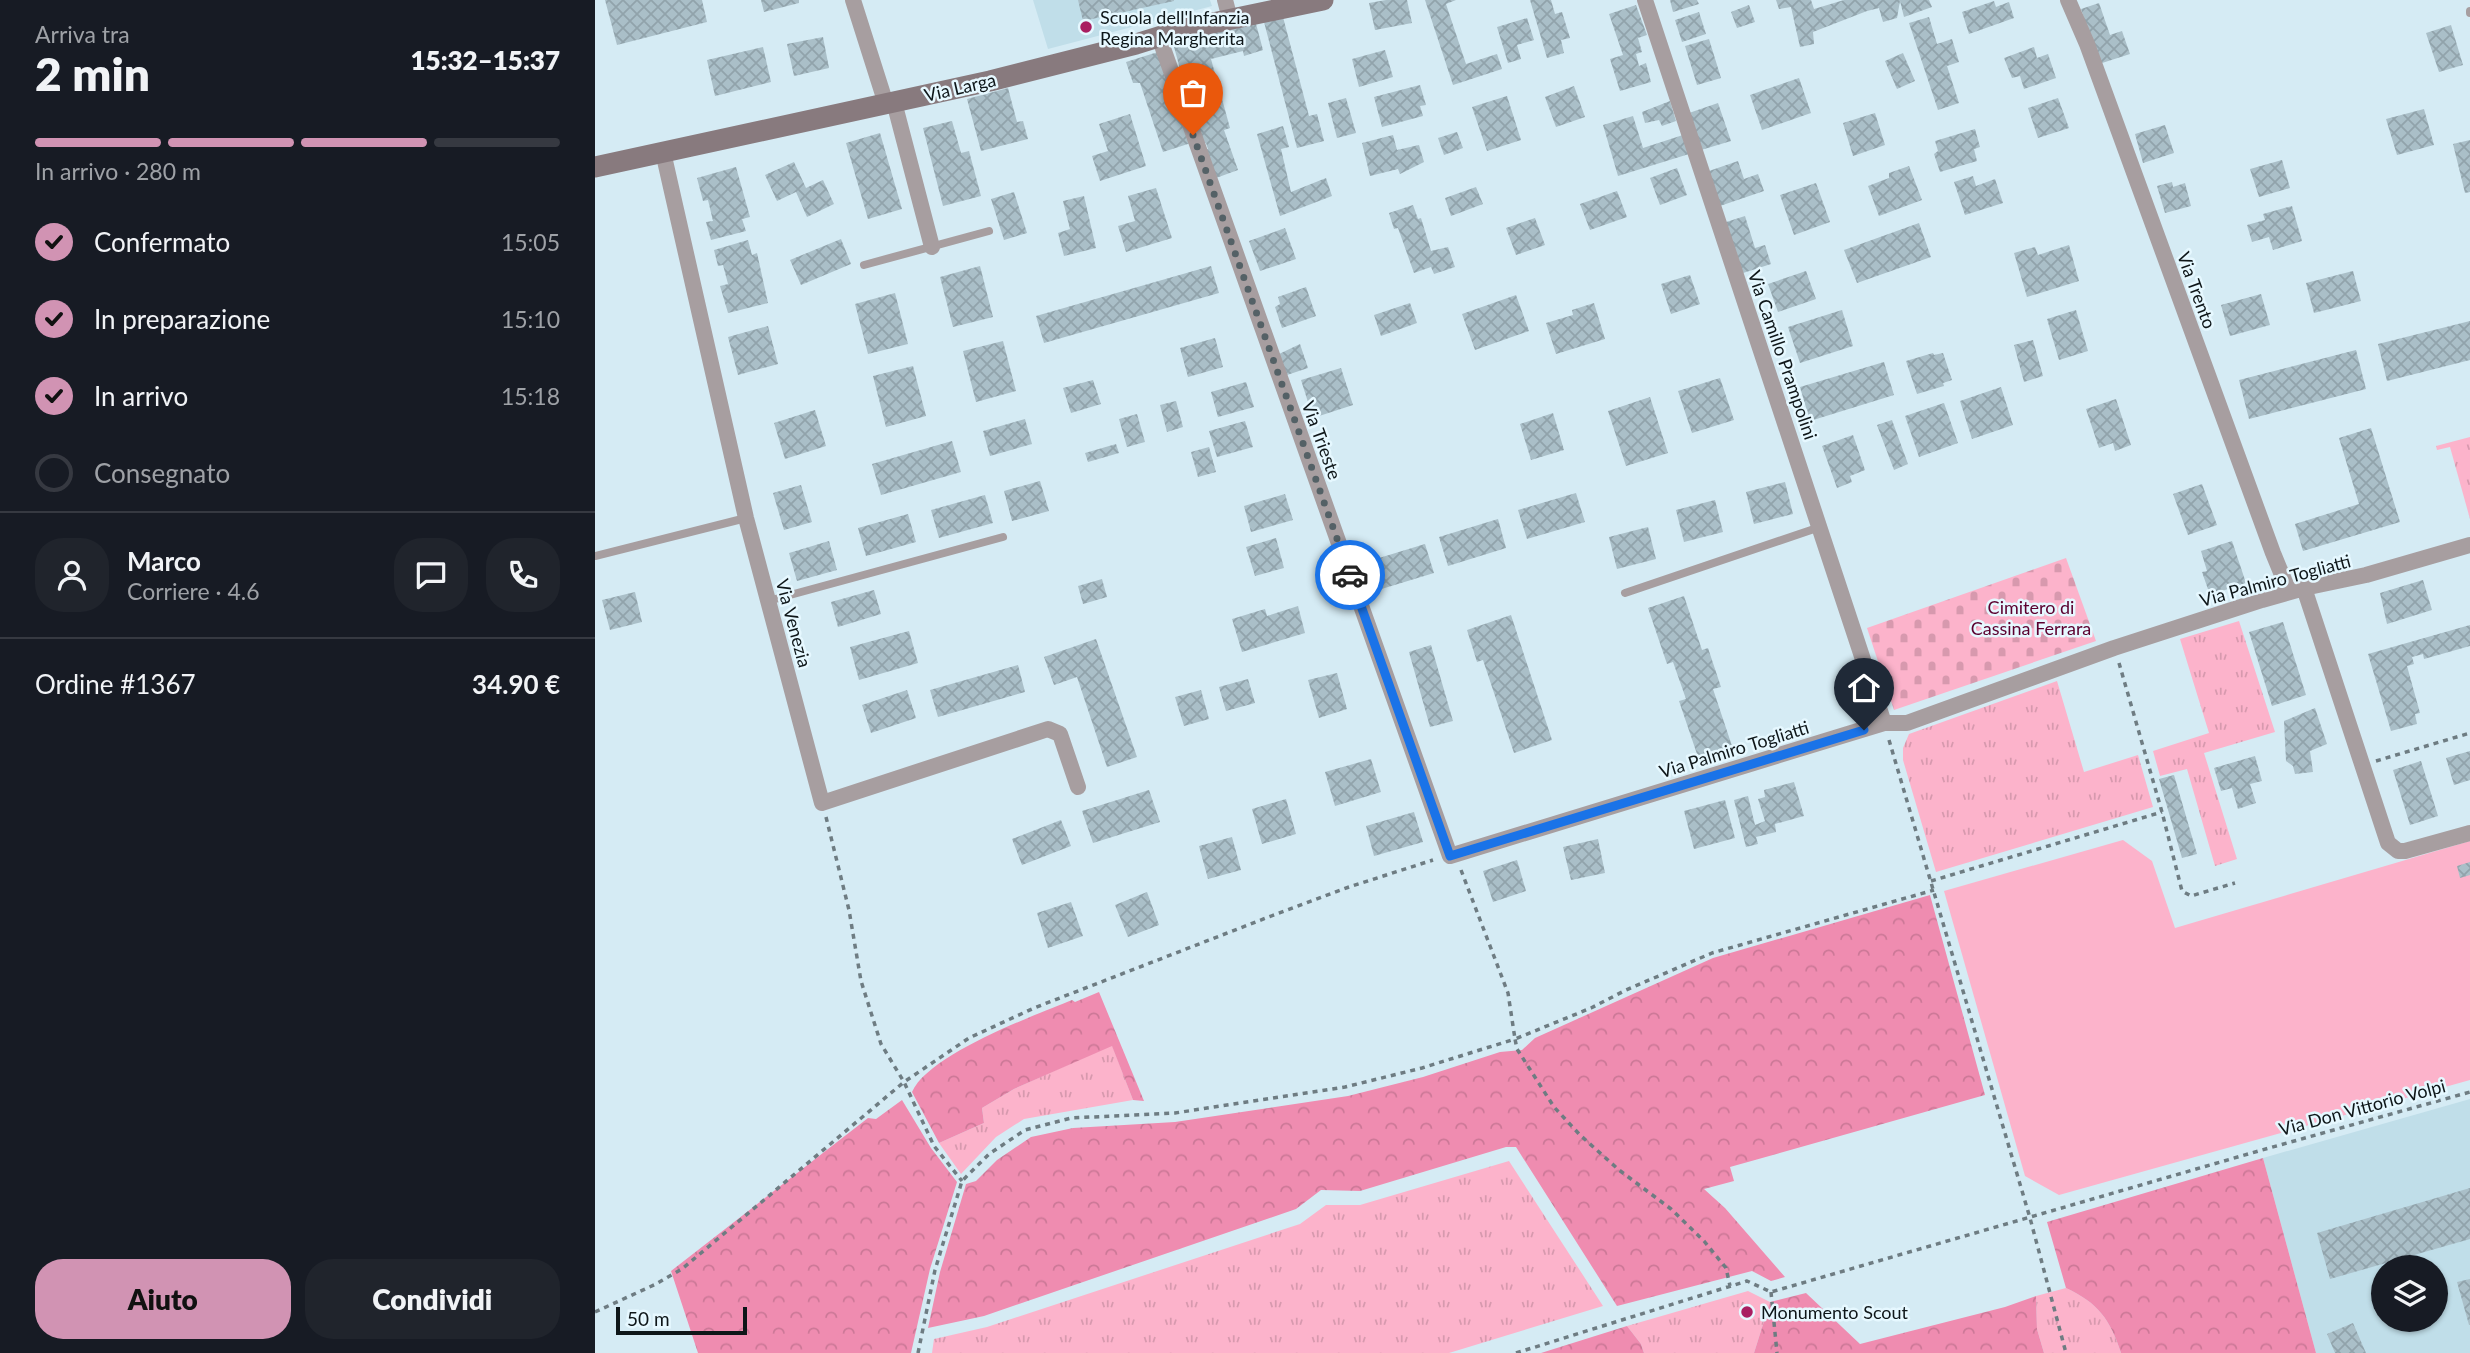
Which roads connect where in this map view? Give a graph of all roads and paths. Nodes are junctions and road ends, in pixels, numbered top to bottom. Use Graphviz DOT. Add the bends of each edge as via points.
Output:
graph roads {
  1 [pos="853,0"];
  2 [pos="1323,0"];
  3 [pos="1645,0"];
  4 [pos="2069,0"];
  5 [pos="1280,4"];
  6 [pos="1227,9"];
  7 [pos="1159,37"];
  8 [pos="890,103"];
  9 [pos="663,152"];
  10 [pos="595,167"];
  11 [pos="989,231"];
  12 [pos="932,247"];
  13 [pos="864,265"];
  14 [pos="746,519"];
  15 [pos="1820,527"];
  16 [pos="1003,537"];
  17 [pos="2470,545"];
  18 [pos="595,556"];
  19 [pos="2296,590"];
  20 [pos="1625,593"];
  21 [pos="768,601"];
  22 [pos="2114,648"];
  23 [pos="1884,723"];
  24 [pos="2470,733"];
  25 [pos="2364,765"];
  26 [pos="1078,787"];
  27 [pos="822,803"];
  28 [pos="2162,812"];
  29 [pos="2470,833"];
  30 [pos="1450,856"];
  31 [pos="1931,881"];
  32 [pos="2235,883"];
  33 [pos="1934,890"];
  34 [pos="1515,1039"];
  35 [pos="904,1082"];
  36 [pos="2470,1092"];
  37 [pos="962,1181"];
  38 [pos="2030,1218"];
  39 [pos="1730,1286"];
  40 [pos="1771,1292"];
  41 [pos="595,1312"];
  42 [pos="918,1353"];
  43 [pos="1516,1353"];
  44 [pos="1777,1353"];
  45 [pos="2066,1353"];
  1 -- 8 [label="street"];
  2 -- 5 [label="street, Via Larga"];
  3 -- 15 [label="street, Via Camillo Prampolini"];
  4 -- 19 [label="street, Via Trento" via="2273,553"];
  5 -- 6 [label="street, Via Larga"];
  6 -- 7 [label="street, Via Larga"];
  7 -- 8 [label="street, Via Larga"];
  7 -- 30 [label="street, Via Trieste"];
  8 -- 9 [label="street, Via Larga"];
  8 -- 12 [label="street"];
  9 -- 10 [label="street, Via Larga"];
  9 -- 14 [label="street, Via Venezia"];
  11 -- 12 [label="lane"];
  12 -- 13 [label="lane"];
  14 -- 18 [label="lane"];
  14 -- 21 [label="street, Via Venezia"];
  15 -- 20 [label="lane"];
  15 -- 23 [label="street, Via Camillo Prampolini"];
  16 -- 21 [label="lane"];
  17 -- 19 [label="street, Via Palmiro Togliatti"];
  19 -- 22 [label="street, Via Palmiro Togliatti"];
  19 -- 25 [label="street, Via Trento"];
  21 -- 27 [label="street, Via Venezia"];
  22 -- 23 [label="street, Via Palmiro Togliatti" via="1907,723"];
  22 -- 28 [label="path"];
  23 -- 30 [label="street, Via Palmiro Togliatti"];
  23 -- 31 [label="path"];
  24 -- 25 [label="path"];
  25 -- 29 [label="street, Via Trento" via="2392,848 2405,851"];
  26 -- 27 [label="street" via="1060,734 1048,729"];
  27 -- 35 [label="path" via="849,909 861,981 881,1044"];
  28 -- 31 [label="path"];
  28 -- 32 [label="path" via="2185,894"];
  30 -- 34 [label="path" via="1460,867 1508,993"];
  30 -- 35 [label="path" via="1349,887 1034,1008 969,1038"];
  31 -- 33 [label="path"];
  33 -- 34 [label="path" via="1712,953"];
  33 -- 38 [label="path"];
  34 -- 37 [label="path" via="1345,1087 1175,1113 1071,1118 1025,1130 989,1154"];
  34 -- 39 [label="path" via="1554,1107 1619,1170 1704,1241 1726,1268"];
  35 -- 37 [label="path" via="934,1146"];
  35 -- 41 [label="path" via="682,1269"];
  36 -- 38 [label="path, Via Don Vittorio Volpi"];
  37 -- 42 [label="path" via="935,1270"];
  38 -- 40 [label="path, Via Don Vittorio Volpi"];
  38 -- 45 [label="path"];
  39 -- 40 [label="path" via="1748,1281"];
  39 -- 43 [label="path"];
  40 -- 44 [label="path"];
}
